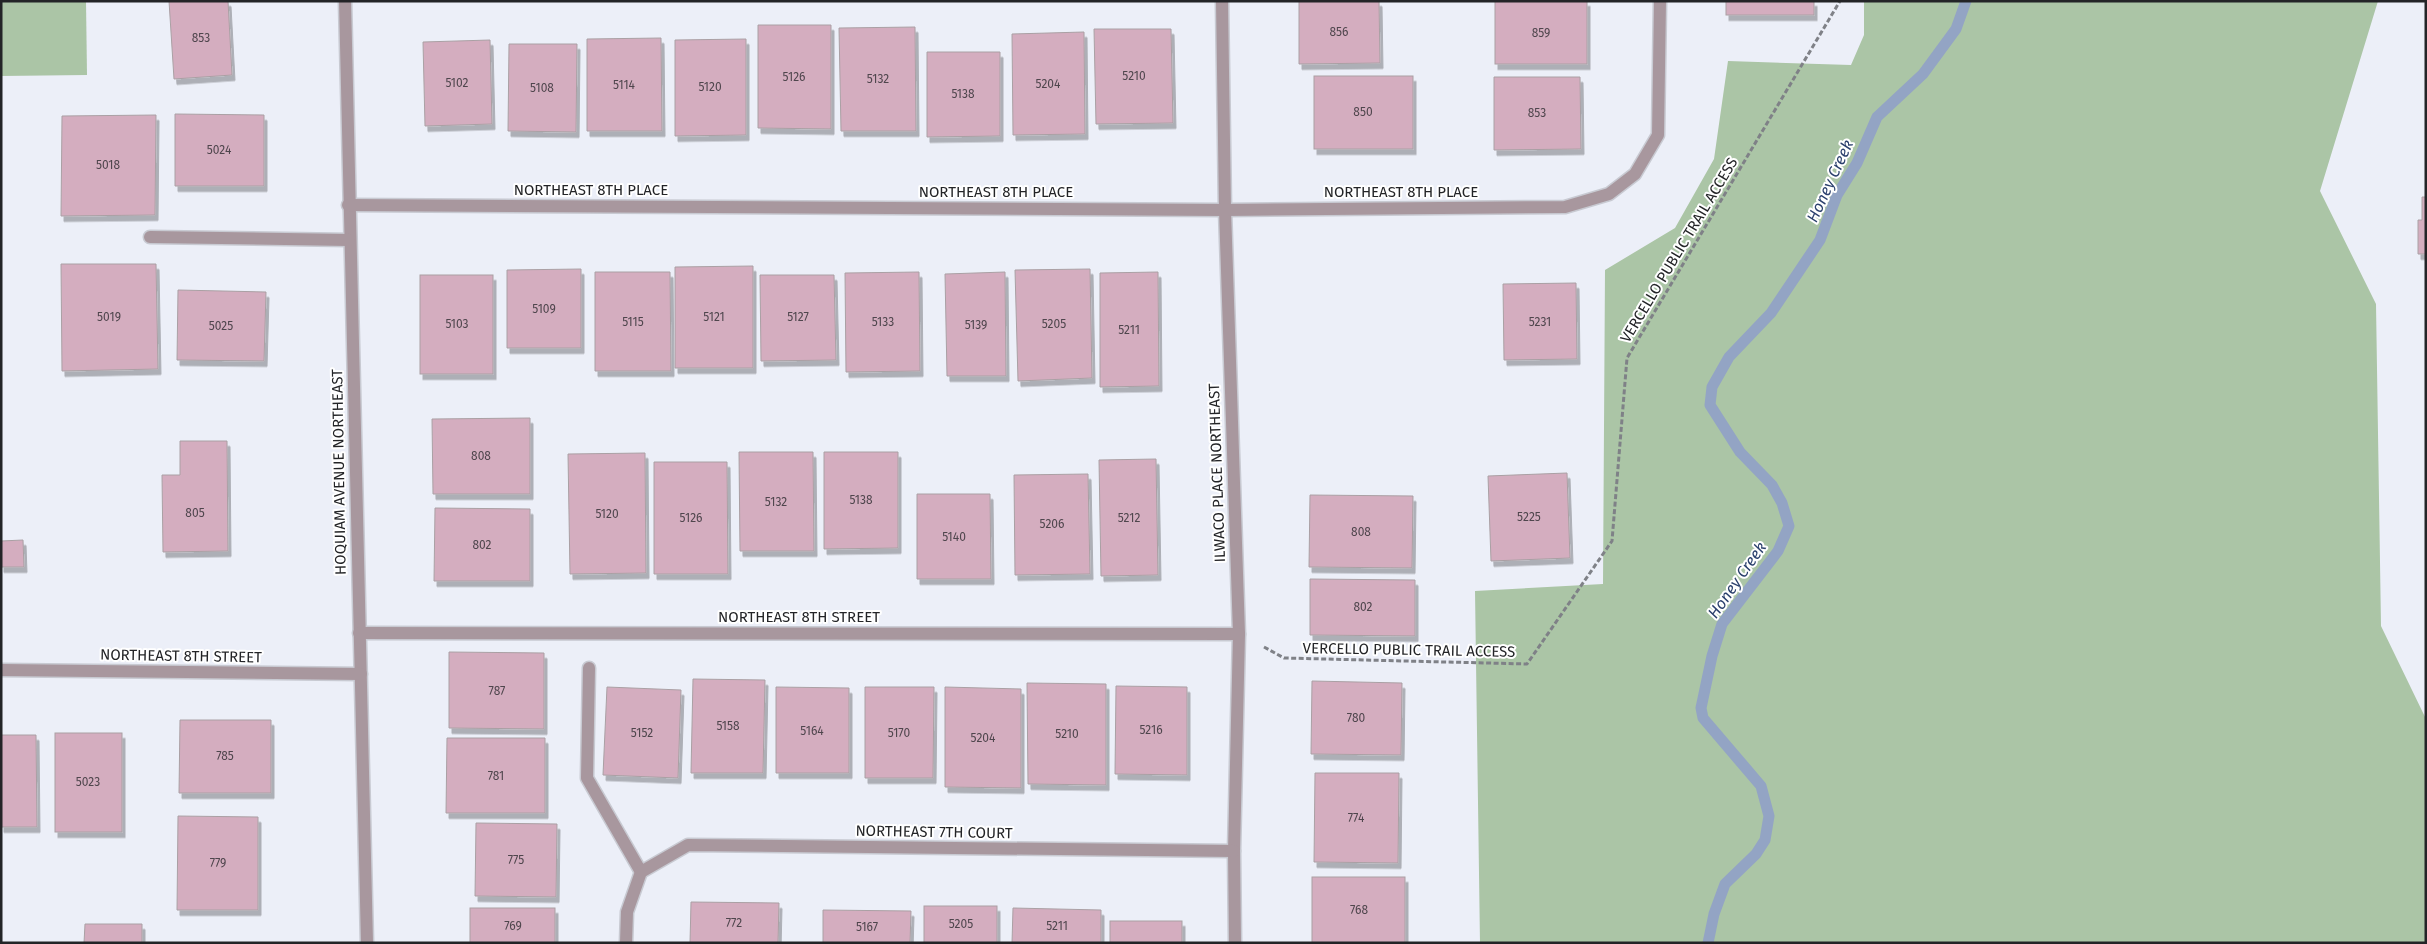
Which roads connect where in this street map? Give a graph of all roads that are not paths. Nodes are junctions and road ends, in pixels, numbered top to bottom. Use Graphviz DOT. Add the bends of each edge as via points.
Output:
graph roads {
  1 [pos="344,1"];
  2 [pos="1222,1"];
  3 [pos="1660,1"];
  4 [pos="348,205"];
  5 [pos="1225,210"];
  6 [pos="150,237"];
  7 [pos="349,240"];
  8 [pos="359,633"];
  9 [pos="1238,634"];
  10 [pos="590,668"];
  11 [pos="1,670"];
  12 [pos="360,674"];
  13 [pos="1234,851"];
  14 [pos="642,872"];
  15 [pos="367,943"];
  16 [pos="626,943"];
  17 [pos="1235,943"];
  1 -- 4 [label="street, HOQUIAM AVENUE NORTHEAST"];
  2 -- 5 [label="street, ILWACO PLACE NORTHEAST"];
  3 -- 5 [label="street, NORTHEAST 8TH PLACE" via="1658,135 1635,174 1609,194 1565,207"];
  4 -- 5 [label="street, NORTHEAST 8TH PLACE"];
  4 -- 7 [label="street, HOQUIAM AVENUE NORTHEAST"];
  5 -- 9 [label="street, ILWACO PLACE NORTHEAST"];
  6 -- 7 [label="street"];
  7 -- 8 [label="street, HOQUIAM AVENUE NORTHEAST"];
  8 -- 9 [label="street, NORTHEAST 8TH STREET"];
  8 -- 12 [label="street, HOQUIAM AVENUE NORTHEAST"];
  9 -- 13 [label="street, ILWACO PLACE NORTHEAST"];
  10 -- 14 [label="street" via="587,778"];
  11 -- 12 [label="street, NORTHEAST 8TH STREET"];
  12 -- 15 [label="street, HOQUIAM AVENUE NORTHEAST"];
  13 -- 14 [label="street, NORTHEAST 7TH COURT" via="688,845"];
  13 -- 17 [label="street, ILWACO PLACE NORTHEAST"];
  14 -- 16 [label="street" via="627,912"];
}
